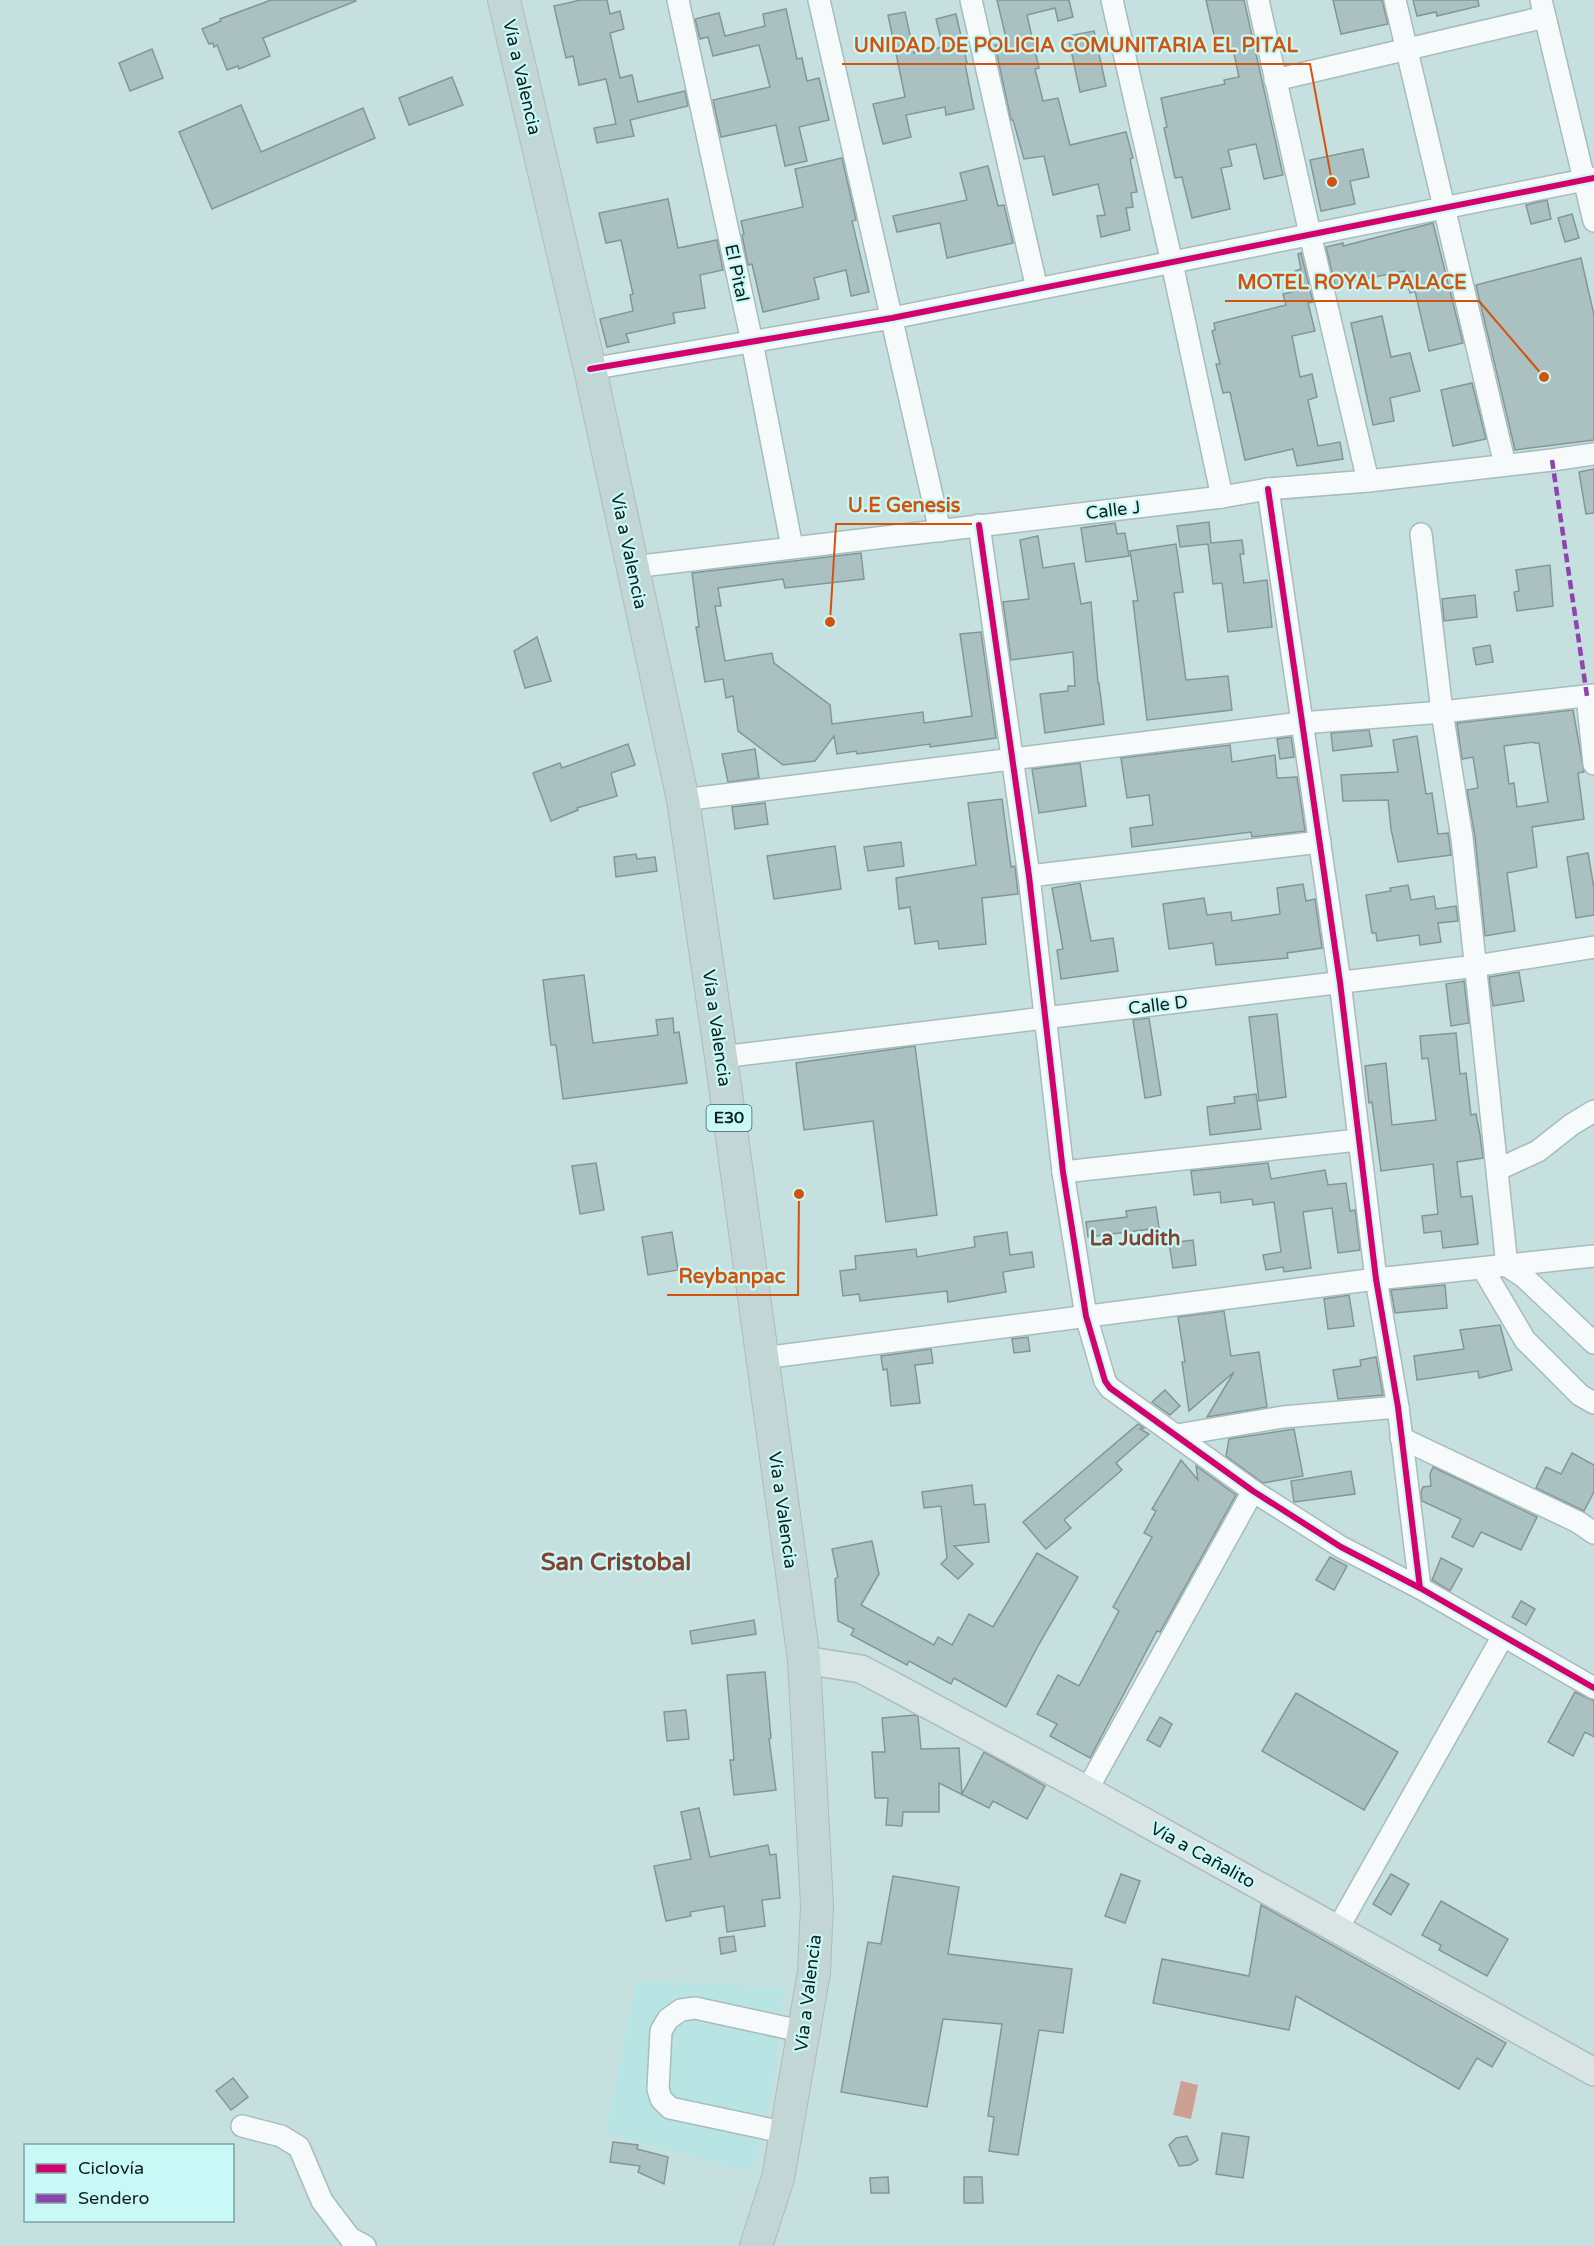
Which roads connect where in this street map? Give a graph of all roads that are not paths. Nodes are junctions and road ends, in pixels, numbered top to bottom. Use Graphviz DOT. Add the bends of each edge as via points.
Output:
graph roads {
  1 [pos="504,0"];
  2 [pos="678,0"];
  3 [pos="819,0"];
  4 [pos="971,0"];
  5 [pos="1112,0"];
  6 [pos="1258,0"];
  7 [pos="1395,0"];
  8 [pos="1543,9"];
  9 [pos="1406,49"];
  10 [pos="1275,80"];
  11 [pos="1590,179"];
  12 [pos="1444,208"];
  13 [pos="1594,221"];
  14 [pos="1310,234"];
  15 [pos="1172,263"];
  16 [pos="1037,289"];
  17 [pos="892,318"];
  18 [pos="752,342"];
  19 [pos="590,369"];
  20 [pos="1594,454"];
  21 [pos="1505,465"];
  22 [pos="1368,481"];
  23 [pos="1268,489"];
  24 [pos="1222,497"];
  25 [pos="979,525"];
  26 [pos="940,531"];
  27 [pos="1421,534"];
  28 [pos="792,547"];
  29 [pos="633,567"];
  30 [pos="1591,695"];
  31 [pos="1442,712"];
  32 [pos="1301,723"];
  33 [pos="1012,760"];
  34 [pos="1594,764"];
  35 [pos="683,800"];
  36 [pos="1320,842"];
  37 [pos="1029,876"];
  38 [pos="1594,947"];
  39 [pos="1476,966"];
  40 [pos="1340,982"];
  41 [pos="1046,1018"];
  42 [pos="721,1057"];
  43 [pos="1594,1111"];
  44 [pos="1358,1140"];
  45 [pos="1499,1169"];
  46 [pos="1063,1172"];
  47 [pos="1594,1256"];
  48 [pos="1508,1266"];
  49 [pos="1484,1269"];
  50 [pos="1376,1279"];
  51 [pos="1086,1316"];
  52 [pos="1594,1343"];
  53 [pos="762,1358"];
  54 [pos="1594,1403"];
  55 [pos="1398,1407"];
  56 [pos="1177,1435"];
  57 [pos="1401,1438"];
  58 [pos="1253,1491"];
  59 [pos="1594,1533"];
  60 [pos="1420,1588"];
  61 [pos="1503,1636"];
  62 [pos="804,1660"];
  63 [pos="1594,1688"];
  64 [pos="1087,1790"];
  65 [pos="1337,1930"];
  66 [pos="805,2032"];
  67 [pos="1594,2072"];
  68 [pos="242,2126"];
  69 [pos="787,2133"];
  70 [pos="365,2246"];
  71 [pos="756,2246"];
  1 -- 19 [label="highway, Vía a Valencia / E30"];
  2 -- 18 [label="street, El Pital"];
  3 -- 17 [label="street"];
  4 -- 16 [label="street"];
  5 -- 15 [label="street"];
  6 -- 10 [label="street"];
  7 -- 9 [label="street"];
  8 -- 9 [label="street"];
  8 -- 11 [label="street"];
  9 -- 10 [label="street"];
  9 -- 12 [label="street"];
  10 -- 14 [label="street"];
  11 -- 12 [label="street"];
  11 -- 13 [label="street"];
  12 -- 14 [label="street"];
  12 -- 21 [label="street"];
  14 -- 15 [label="street"];
  14 -- 22 [label="street"];
  15 -- 16 [label="street"];
  15 -- 24 [label="street"];
  16 -- 17 [label="street"];
  17 -- 18 [label="street"];
  17 -- 26 [label="street"];
  18 -- 19 [label="street"];
  18 -- 28 [label="street, El Pital"];
  19 -- 29 [label="highway, Vía a Valencia / E30"];
  20 -- 21 [label="street, Calle J"];
  21 -- 22 [label="street, Calle J"];
  22 -- 23 [label="street, Calle J"];
  23 -- 24 [label="street, Calle J"];
  23 -- 32 [label="street"];
  24 -- 25 [label="street, Calle J"];
  25 -- 26 [label="street, Calle J"];
  25 -- 33 [label="street"];
  26 -- 28 [label="street, Calle J"];
  27 -- 31 [label="street"];
  28 -- 29 [label="street, Calle J"];
  29 -- 35 [label="highway, Vía a Valencia / E30"];
  30 -- 31 [label="street"];
  30 -- 34 [label="street"];
  31 -- 32 [label="street"];
  31 -- 39 [label="street" via="1462,838"];
  32 -- 33 [label="street"];
  32 -- 36 [label="street"];
  33 -- 35 [label="street"];
  33 -- 37 [label="street"];
  35 -- 42 [label="highway, Vía a Valencia / E30"];
  36 -- 37 [label="street"];
  36 -- 40 [label="street"];
  37 -- 41 [label="street"];
  38 -- 39 [label="street, Calle D"];
  39 -- 40 [label="street, Calle D"];
  39 -- 45 [label="street"];
  40 -- 41 [label="street, Calle D"];
  40 -- 44 [label="street"];
  41 -- 42 [label="street, Calle D"];
  41 -- 46 [label="street"];
  42 -- 53 [label="highway, Vía a Valencia / E30"];
  43 -- 45 [label="street" via="1538,1151"];
  44 -- 46 [label="street"];
  44 -- 50 [label="street"];
  45 -- 48 [label="street"];
  46 -- 51 [label="street"];
  47 -- 48 [label="street"];
  48 -- 49 [label="street"];
  48 -- 52 [label="street"];
  49 -- 50 [label="street"];
  49 -- 54 [label="street" via="1525,1340 1580,1395"];
  50 -- 51 [label="street"];
  50 -- 55 [label="street"];
  51 -- 53 [label="street"];
  51 -- 56 [label="street" via="1110,1388"];
  53 -- 62 [label="highway, Vía a Valencia / E30"];
  55 -- 56 [label="street" via="1283,1417"];
  55 -- 57 [label="street"];
  56 -- 58 [label="street"];
  57 -- 59 [label="street"];
  57 -- 60 [label="street"];
  58 -- 60 [label="street" via="1341,1547"];
  58 -- 64 [label="street"];
  60 -- 61 [label="street"];
  61 -- 63 [label="street"];
  61 -- 65 [label="street"];
  62 -- 64 [label="main road, Vía a Cañalito" via="861,1669"];
  62 -- 66 [label="highway, Vía a Valencia / E30" via="817,1905 814,1972"];
  64 -- 65 [label="main road, Vía a Cañalito"];
  65 -- 67 [label="main road, Vía a Cañalito"];
  66 -- 69 [label="highway, Vía a Valencia / E30"];
  66 -- 69 [label="street" via="695,2008 681,2010 668,2019 661,2031 658,2088 661,2099 670,2108"];
  68 -- 70 [label="street" via="282,2136 299,2147 322,2201 351,2238"];
  69 -- 71 [label="highway, Vía a Valencia / E30" via="778,2178"];
}
